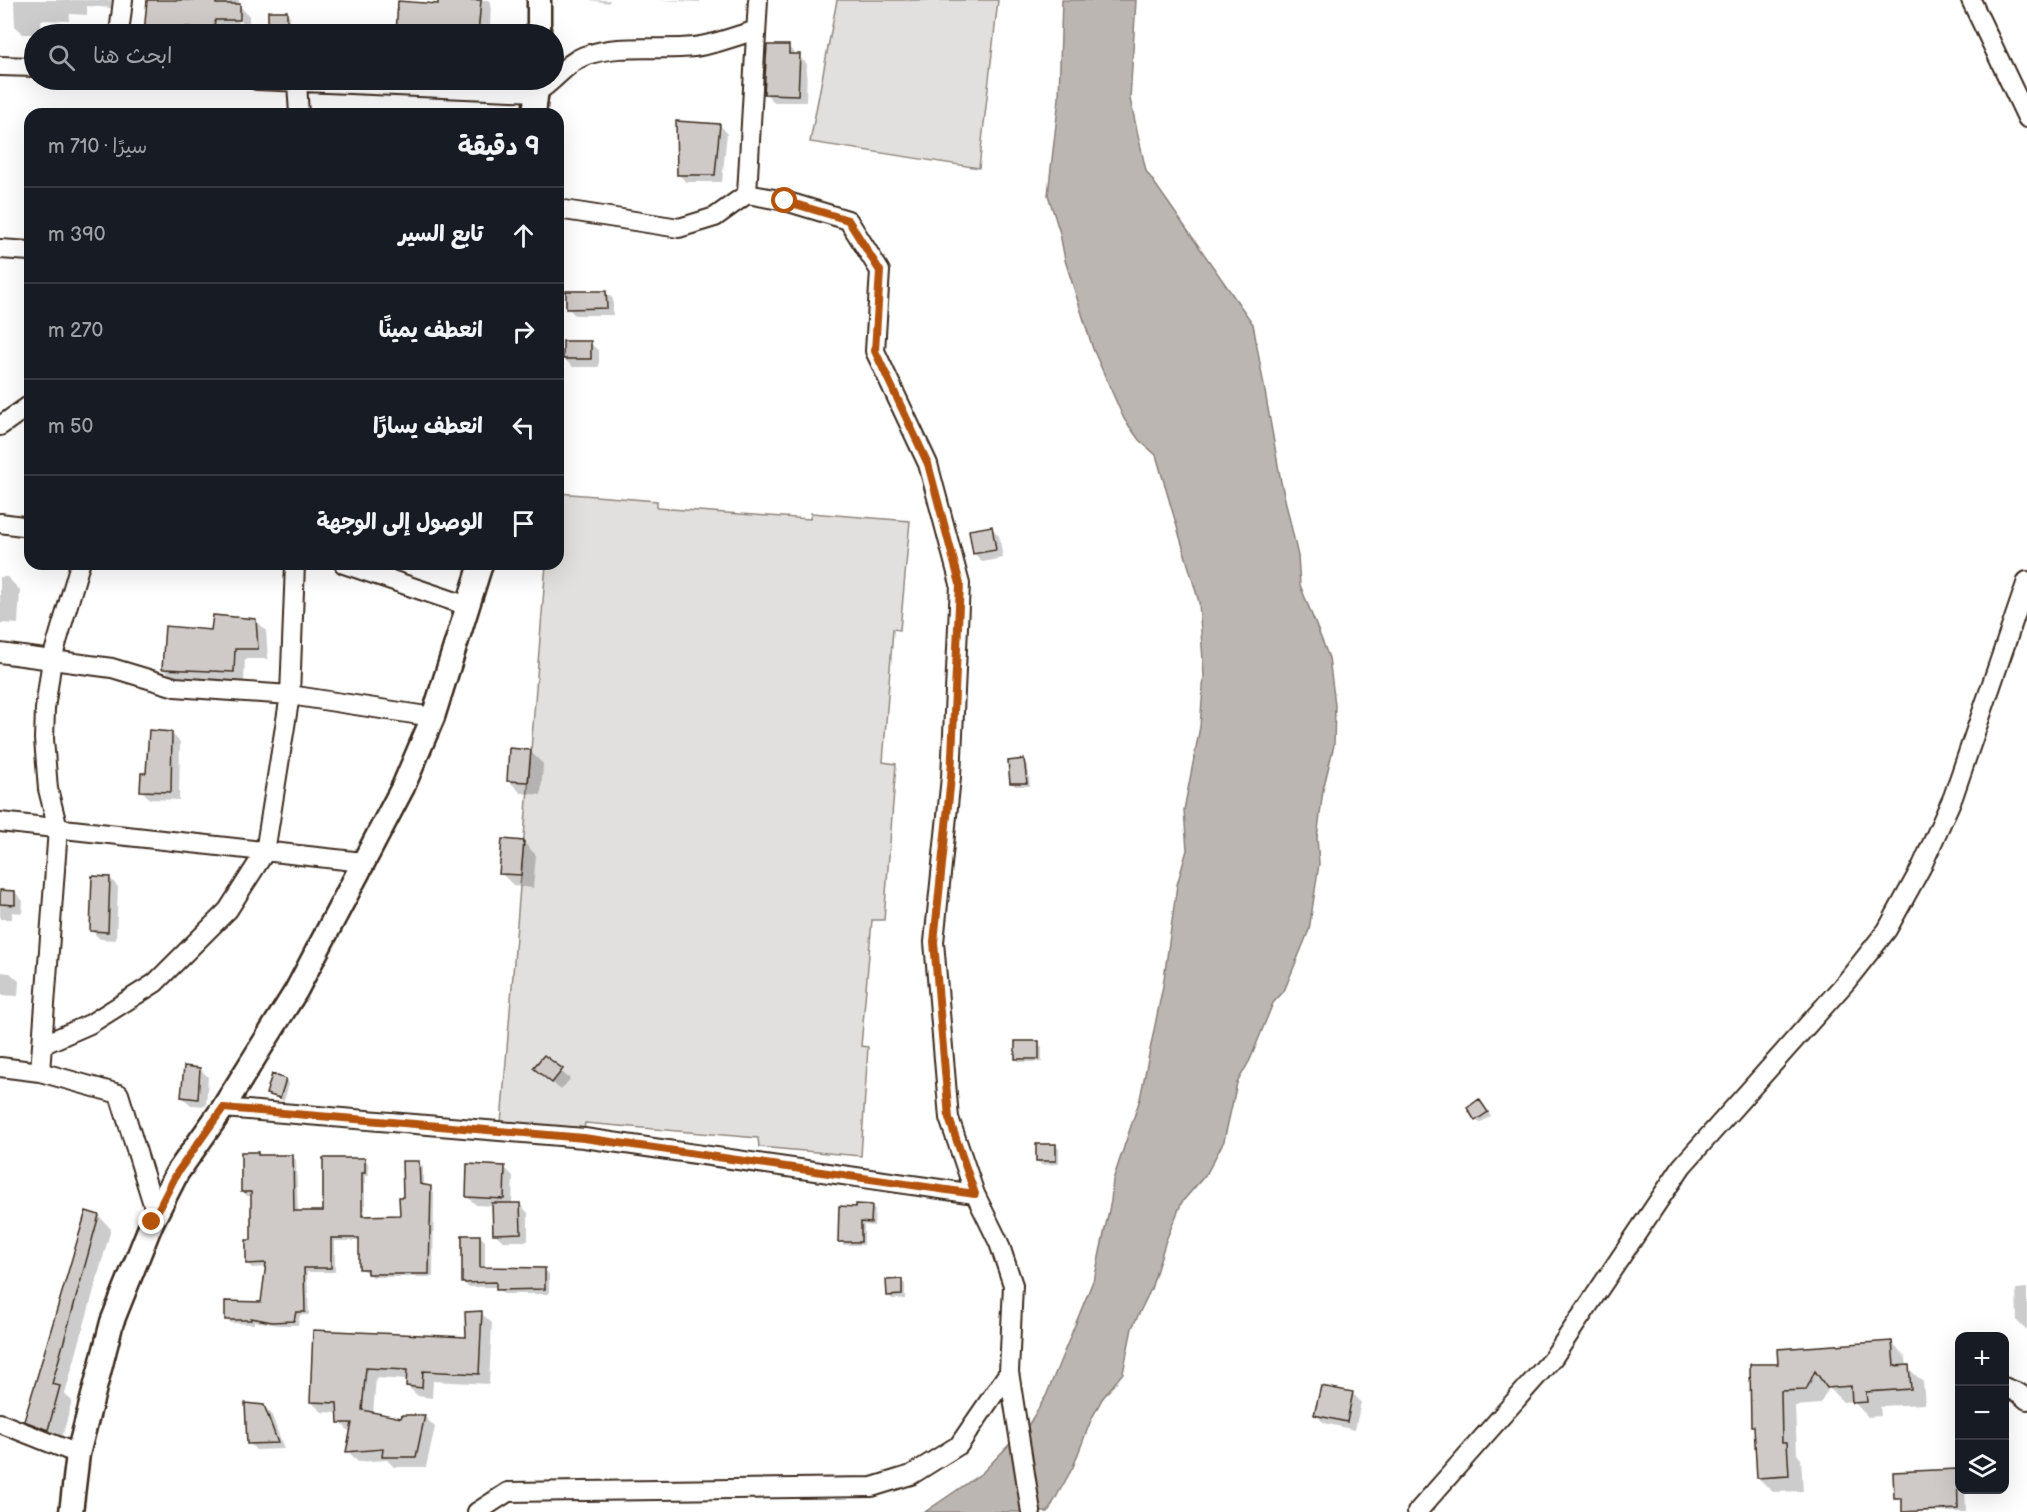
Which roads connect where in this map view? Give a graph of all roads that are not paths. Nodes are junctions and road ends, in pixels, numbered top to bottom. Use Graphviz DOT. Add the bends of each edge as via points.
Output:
graph roads {
  1 [pos="123,0"];
  2 [pos="539,0"];
  3 [pos="758,0"];
  4 [pos="1971,0"];
  5 [pos="121,24"];
  6 [pos="539,24"];
  7 [pos="756,30"];
  8 [pos="0,66"];
  9 [pos="24,67"];
  10 [pos="564,72"];
  11 [pos="297,90"];
  12 [pos="436,90"];
  13 [pos="536,95"];
  14 [pos="299,108"];
  15 [pos="2027,118"];
  16 [pos="747,194"];
  17 [pos="564,210"];
  18 [pos="0,249"];
  19 [pos="24,251"];
  20 [pos="24,409"];
  21 [pos="0,426"];
  22 [pos="0,524"];
  23 [pos="24,526"];
  24 [pos="78,570"];
  25 [pos="295,570"];
  26 [pos="362,570"];
  27 [pos="479,570"];
  28 [pos="2027,581"];
  29 [pos="468,606"];
  30 [pos="0,653"];
  31 [pos="52,659"];
  32 [pos="290,695"];
  33 [pos="433,717"];
  34 [pos="0,822"];
  35 [pos="58,829"];
  36 [pos="265,852"];
  37 [pos="363,862"];
  38 [pos="42,1045"];
  39 [pos="0,1067"];
  40 [pos="40,1072"];
  41 [pos="223,1108"];
  42 [pos="975,1194"];
  43 [pos="156,1214"];
  44 [pos="1010,1372"];
  45 [pos="2009,1381"];
  46 [pos="2027,1382"];
  47 [pos="2009,1390"];
  48 [pos="2027,1400"];
  49 [pos="0,1423"];
  50 [pos="78,1454"];
  51 [pos="71,1512"];
  52 [pos="477,1512"];
  53 [pos="1031,1512"];
  54 [pos="1417,1512"];
  1 -- 5 [label="street"];
  2 -- 6 [label="street"];
  3 -- 7 [label="street"];
  4 -- 15 [label="street"];
  7 -- 10 [label="street" via="695,47 625,48 584,56"];
  7 -- 16 [label="street"];
  8 -- 9 [label="street"];
  11 -- 14 [label="street"];
  12 -- 13 [label="street"];
  16 -- 17 [label="street" via="715,217 679,228"];
  16 -- 42 [label="street" via="848,220 880,271 875,351 928,464 960,584 951,777 934,942 949,1118"];
  18 -- 19 [label="street"];
  20 -- 21 [label="street"];
  22 -- 23 [label="street"];
  24 -- 31 [label="street"];
  25 -- 32 [label="street"];
  26 -- 29 [label="street"];
  27 -- 29 [label="street"];
  28 -- 54 [label="street" via="1953,797 1887,930 1846,982 1682,1166 1553,1358"];
  29 -- 33 [label="street"];
  30 -- 31 [label="street"];
  31 -- 32 [label="street" via="112,668 175,687"];
  31 -- 35 [label="street" via="44,739 48,789"];
  32 -- 33 [label="street"];
  32 -- 36 [label="street"];
  33 -- 37 [label="street" via="403,787"];
  34 -- 35 [label="street"];
  35 -- 36 [label="street"];
  35 -- 38 [label="street"];
  36 -- 37 [label="street"];
  36 -- 38 [label="street" via="228,910 155,983 90,1024"];
  37 -- 41 [label="street" via="296,991"];
  38 -- 40 [label="street"];
  39 -- 40 [label="street"];
  40 -- 43 [label="street" via="119,1094"];
  41 -- 42 [label="street" via="584,1138"];
  41 -- 43 [label="street" via="177,1173"];
  42 -- 44 [label="street" via="999,1243 1013,1285"];
  43 -- 50 [label="street" via="112,1322"];
  44 -- 52 [label="street" via="959,1445 911,1475 872,1487 508,1492"];
  44 -- 53 [label="street"];
  45 -- 46 [label="street"];
  47 -- 48 [label="street"];
  49 -- 50 [label="street"];
  50 -- 51 [label="street"];
}
